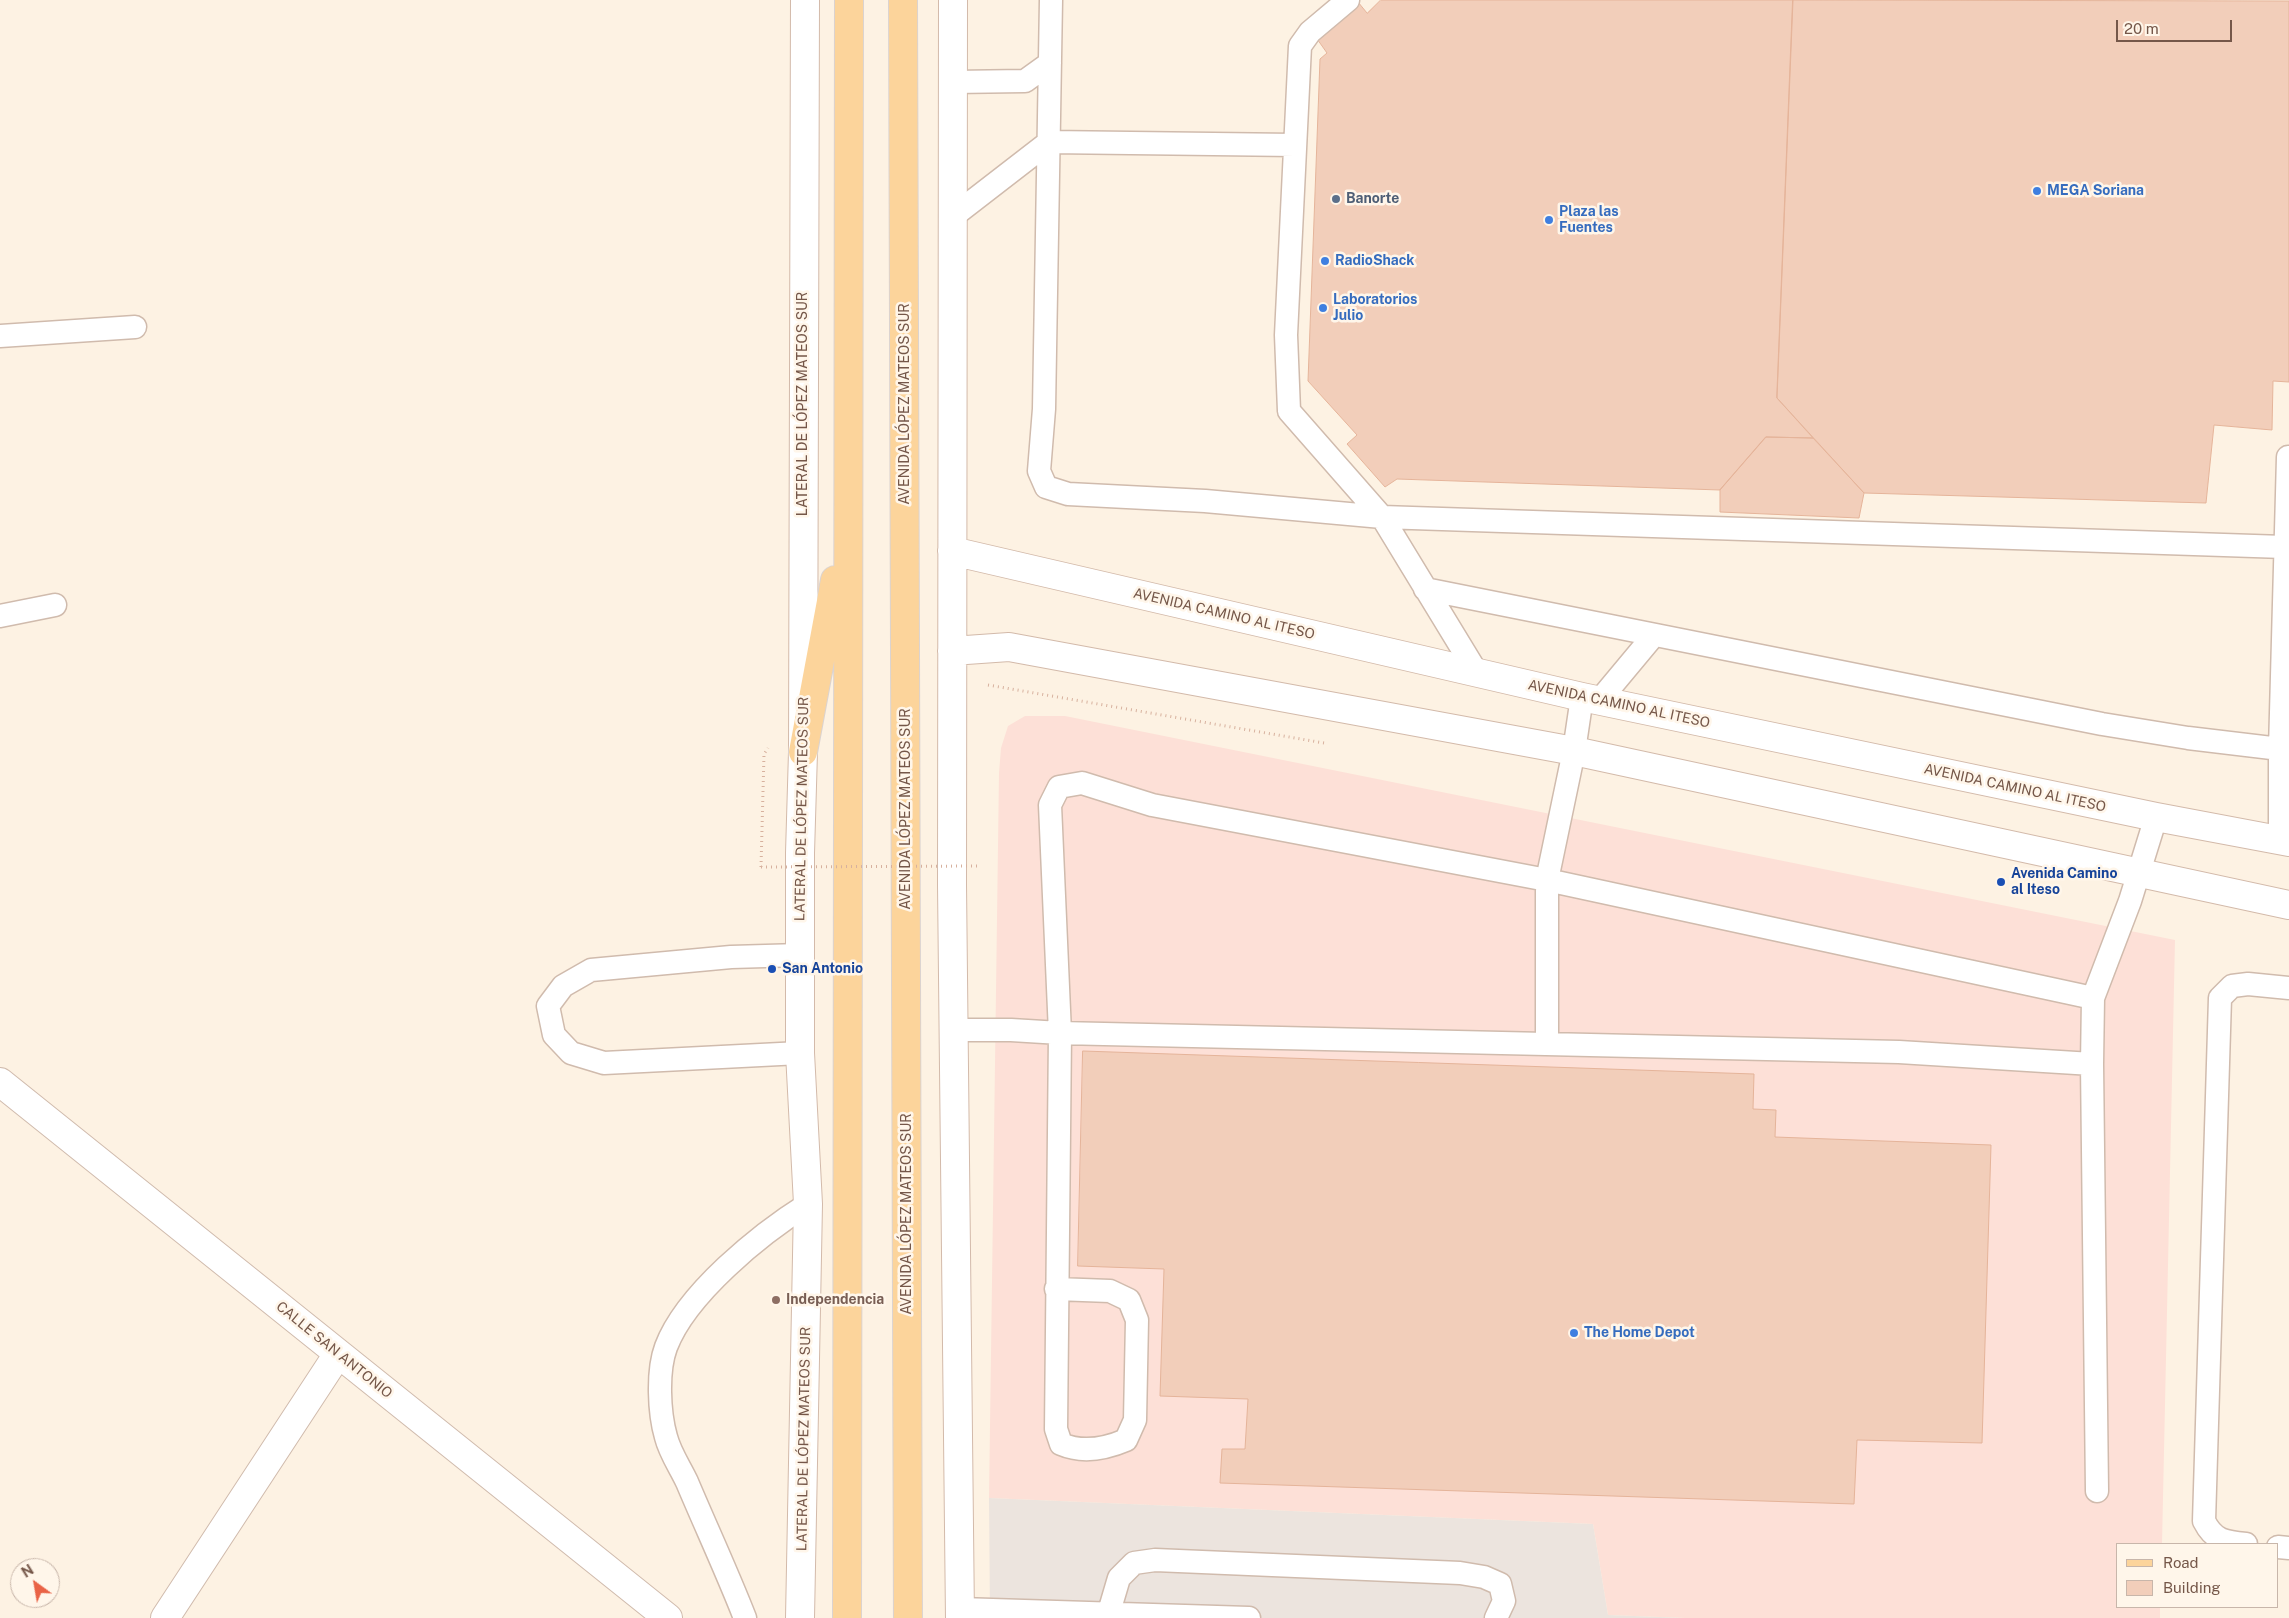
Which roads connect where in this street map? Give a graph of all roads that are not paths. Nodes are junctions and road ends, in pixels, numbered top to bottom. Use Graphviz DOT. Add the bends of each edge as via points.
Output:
graph roads {
  1 [pos="805,0"];
  2 [pos="849,0"];
  3 [pos="904,0"];
  4 [pos="953,0"];
  5 [pos="1051,0"];
  6 [pos="1348,0"];
  7 [pos="1050,63"];
  8 [pos="953,82"];
  9 [pos="1049,142"];
  10 [pos="1295,145"];
  11 [pos="952,217"];
  12 [pos="135,327"];
  13 [pos="0,336"];
  14 [pos="2288,457"];
  15 [pos="848,510"];
  16 [pos="1382,516"];
  17 [pos="2284,547"];
  18 [pos="952,551"];
  19 [pos="1425,588"];
  20 [pos="55,605"];
  21 [pos="0,616"];
  22 [pos="1654,636"];
  23 [pos="952,651"];
  24 [pos="1477,673"];
  25 [pos="1590,699"];
  26 [pos="2280,748"];
  27 [pos="1574,751"];
  28 [pos="803,752"];
  29 [pos="2156,817"];
  30 [pos="2285,841"];
  31 [pos="2139,874"];
  32 [pos="1547,880"];
  33 [pos="2289,905"];
  34 [pos="800,954"];
  35 [pos="2289,988"];
  36 [pos="2094,998"];
  37 [pos="953,1030"];
  38 [pos="1060,1033"];
  39 [pos="1547,1044"];
  40 [pos="800,1053"];
  41 [pos="2092,1064"];
  42 [pos="0,1082"];
  43 [pos="808,1204"];
  44 [pos="1056,1289"];
  45 [pos="338,1354"];
  46 [pos="2097,1491"];
  47 [pos="2237,1543"];
  48 [pos="1109,1612"];
  49 [pos="960,1613"];
  50 [pos="799,1616"];
  51 [pos="165,1618"];
  52 [pos="668,1618"];
  53 [pos="745,1618"];
  54 [pos="847,1618"];
  55 [pos="908,1618"];
  56 [pos="1249,1618"];
  57 [pos="1496,1618"];
  1 -- 28 [label="main road, LATERAL DE LÓPEZ MATEOS SUR"];
  2 -- 15 [label="main road"];
  3 -- 55 [label="main road, AVENIDA LÓPEZ MATEOS SUR"];
  4 -- 8 [label="main road"];
  5 -- 7 [label="lane"];
  6 -- 10 [label="lane" via="1310,32 1300,46"];
  7 -- 8 [label="lane" via="1026,81"];
  7 -- 9 [label="lane"];
  8 -- 11 [label="main road"];
  9 -- 10 [label="lane"];
  9 -- 11 [label="lane"];
  9 -- 16 [label="lane" via="1044,409 1039,471 1046,487 1068,494 1205,501"];
  10 -- 16 [label="lane" via="1286,335 1289,411"];
  11 -- 18 [label="main road"];
  12 -- 13 [label="lane"];
  14 -- 17 [label="lane"];
  15 -- 28 [label="main road"];
  15 -- 54 [label="main road"];
  16 -- 17 [label="lane"];
  16 -- 19 [label="lane"];
  17 -- 26 [label="lane"];
  18 -- 23 [label="main road"];
  18 -- 24 [label="main road, AVENIDA CAMINO AL ITESO"];
  19 -- 22 [label="lane"];
  19 -- 24 [label="lane"];
  20 -- 21 [label="lane"];
  22 -- 25 [label="lane"];
  22 -- 26 [label="lane" via="2102,724"];
  23 -- 27 [label="main road" via="1009,647"];
  23 -- 37 [label="main road"];
  24 -- 25 [label="main road, AVENIDA CAMINO AL ITESO"];
  25 -- 27 [label="lane"];
  25 -- 29 [label="main road, AVENIDA CAMINO AL ITESO"];
  26 -- 30 [label="lane"];
  27 -- 31 [label="main road"];
  27 -- 32 [label="lane"];
  28 -- 34 [label="main road, LATERAL DE LÓPEZ MATEOS SUR"];
  29 -- 30 [label="main road, AVENIDA CAMINO AL ITESO"];
  29 -- 31 [label="lane"];
  31 -- 33 [label="main road"];
  31 -- 36 [label="lane"];
  32 -- 36 [label="lane"];
  32 -- 38 [label="lane" via="1152,805 1082,783 1059,787 1050,805"];
  32 -- 39 [label="lane"];
  34 -- 40 [label="main road, LATERAL DE LÓPEZ MATEOS SUR"];
  34 -- 40 [label="lane" via="591,970 563,986 548,1006 554,1035 571,1053 604,1063"];
  35 -- 47 [label="lane" via="2248,984 2232,986 2220,998 2204,1522 2211,1535"];
  36 -- 41 [label="lane"];
  37 -- 38 [label="lane"];
  37 -- 49 [label="main road"];
  38 -- 39 [label="lane"];
  38 -- 44 [label="lane"];
  39 -- 41 [label="lane" via="1899,1052"];
  40 -- 43 [label="main road, LATERAL DE LÓPEZ MATEOS SUR"];
  41 -- 46 [label="lane"];
  42 -- 45 [label="main road, CALLE SAN ANTONIO"];
  43 -- 50 [label="main road, LATERAL DE LÓPEZ MATEOS SUR"];
  43 -- 53 [label="lane" via="751,1245 689,1305 666,1348 659,1394 666,1438"];
  44 -- 44 [label="lane" via="1110,1291 1129,1300 1137,1320 1134,1420 1126,1440 1106,1448 1071,1448 1061,1444 1056,1429"];
  45 -- 51 [label="main road"];
  45 -- 52 [label="main road, CALLE SAN ANTONIO"];
  48 -- 49 [label="lane"];
  48 -- 56 [label="lane"];
  48 -- 57 [label="lane" via="1119,1578 1134,1563 1155,1560 1460,1573 1500,1584 1504,1601"];
}
